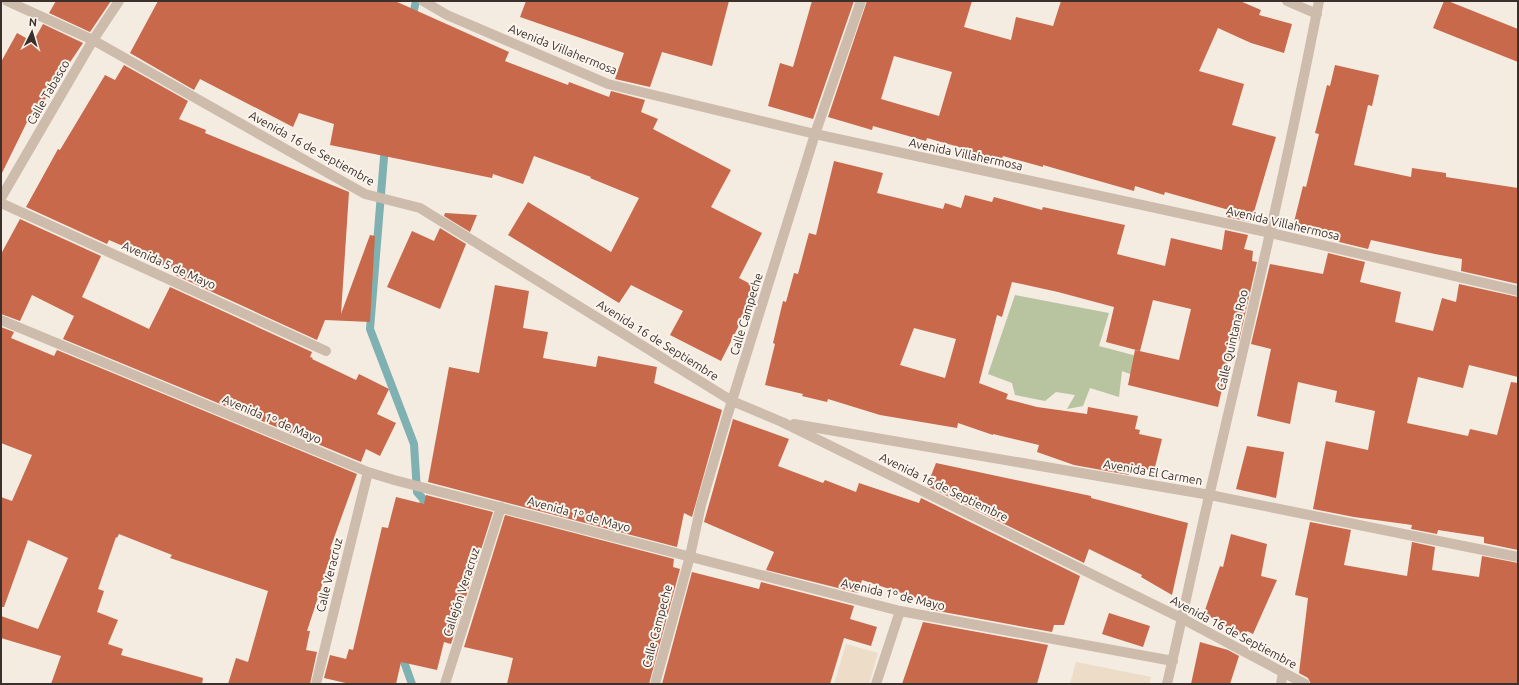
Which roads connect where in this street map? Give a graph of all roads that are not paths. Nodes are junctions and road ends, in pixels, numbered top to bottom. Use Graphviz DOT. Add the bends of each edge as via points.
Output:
graph roads {
  1 [pos="7,1"];
  2 [pos="119,1"];
  3 [pos="422,1"];
  4 [pos="861,1"];
  5 [pos="1287,1"];
  6 [pos="1319,1"];
  7 [pos="1317,14"];
  8 [pos="93,40"];
  9 [pos="815,134"];
  10 [pos="1,198"];
  11 [pos="1,203"];
  12 [pos="1271,233"];
  13 [pos="1518,291"];
  14 [pos="1,320"];
  15 [pos="326,350"];
  16 [pos="732,401"];
  17 [pos="782,422"];
  18 [pos="368,472"];
  19 [pos="1210,494"];
  20 [pos="501,507"];
  21 [pos="690,556"];
  22 [pos="1518,557"];
  23 [pos="900,610"];
  24 [pos="1183,619"];
  25 [pos="1173,661"];
  26 [pos="1283,673"];
  27 [pos="316,684"];
  28 [pos="445,684"];
  29 [pos="655,684"];
  30 [pos="876,684"];
  31 [pos="1167,684"];
  32 [pos="1281,684"];
  33 [pos="1305,684"];
  1 -- 8 [label="street, Avenida 16 de Septiembre"];
  2 -- 8 [label="street, Calle Tabasco"];
  3 -- 9 [label="street, Avenida Villahermosa" via="446,15 608,84"];
  4 -- 9 [label="street, Calle Campeche"];
  5 -- 7 [label="street"];
  6 -- 7 [label="street, Calle Quintana Roo"];
  7 -- 12 [label="street, Calle Quintana Roo"];
  8 -- 10 [label="street, Calle Tabasco"];
  8 -- 16 [label="street, Avenida 16 de Septiembre" via="365,194 420,208"];
  9 -- 12 [label="street, Avenida Villahermosa"];
  9 -- 16 [label="street, Calle Campeche"];
  11 -- 15 [label="street, Avenida 5 de Mayo"];
  12 -- 13 [label="street, Avenida Villahermosa"];
  12 -- 19 [label="street, Calle Quintana Roo"];
  14 -- 18 [label="street, Avenida 1º de Mayo"];
  16 -- 17 [label="street, Avenida 16 de Septiembre"];
  16 -- 21 [label="street, Calle Campeche" via="701,505"];
  17 -- 19 [label="street, Avenida El Carmen"];
  17 -- 24 [label="street, Avenida 16 de Septiembre"];
  18 -- 20 [label="street, Avenida 1º de Mayo"];
  18 -- 27 [label="street, Calle Veracruz"];
  19 -- 22 [label="street, Avenida El Carmen"];
  19 -- 24 [label="street, Calle Quintana Roo"];
  20 -- 21 [label="street, Avenida 1º de Mayo"];
  20 -- 28 [label="street, Callejón Veracruz"];
  21 -- 23 [label="street, Avenida 1º de Mayo"];
  21 -- 29 [label="street, Calle Campeche"];
  23 -- 25 [label="street, Avenida 1º de Mayo"];
  23 -- 30 [label="street"];
  24 -- 25 [label="street, Calle Quintana Roo"];
  24 -- 26 [label="street, Avenida 16 de Septiembre"];
  25 -- 31 [label="street, Calle Quintana Roo"];
  26 -- 32 [label="street"];
  26 -- 33 [label="street, Avenida 16 de Septiembre"];
}
